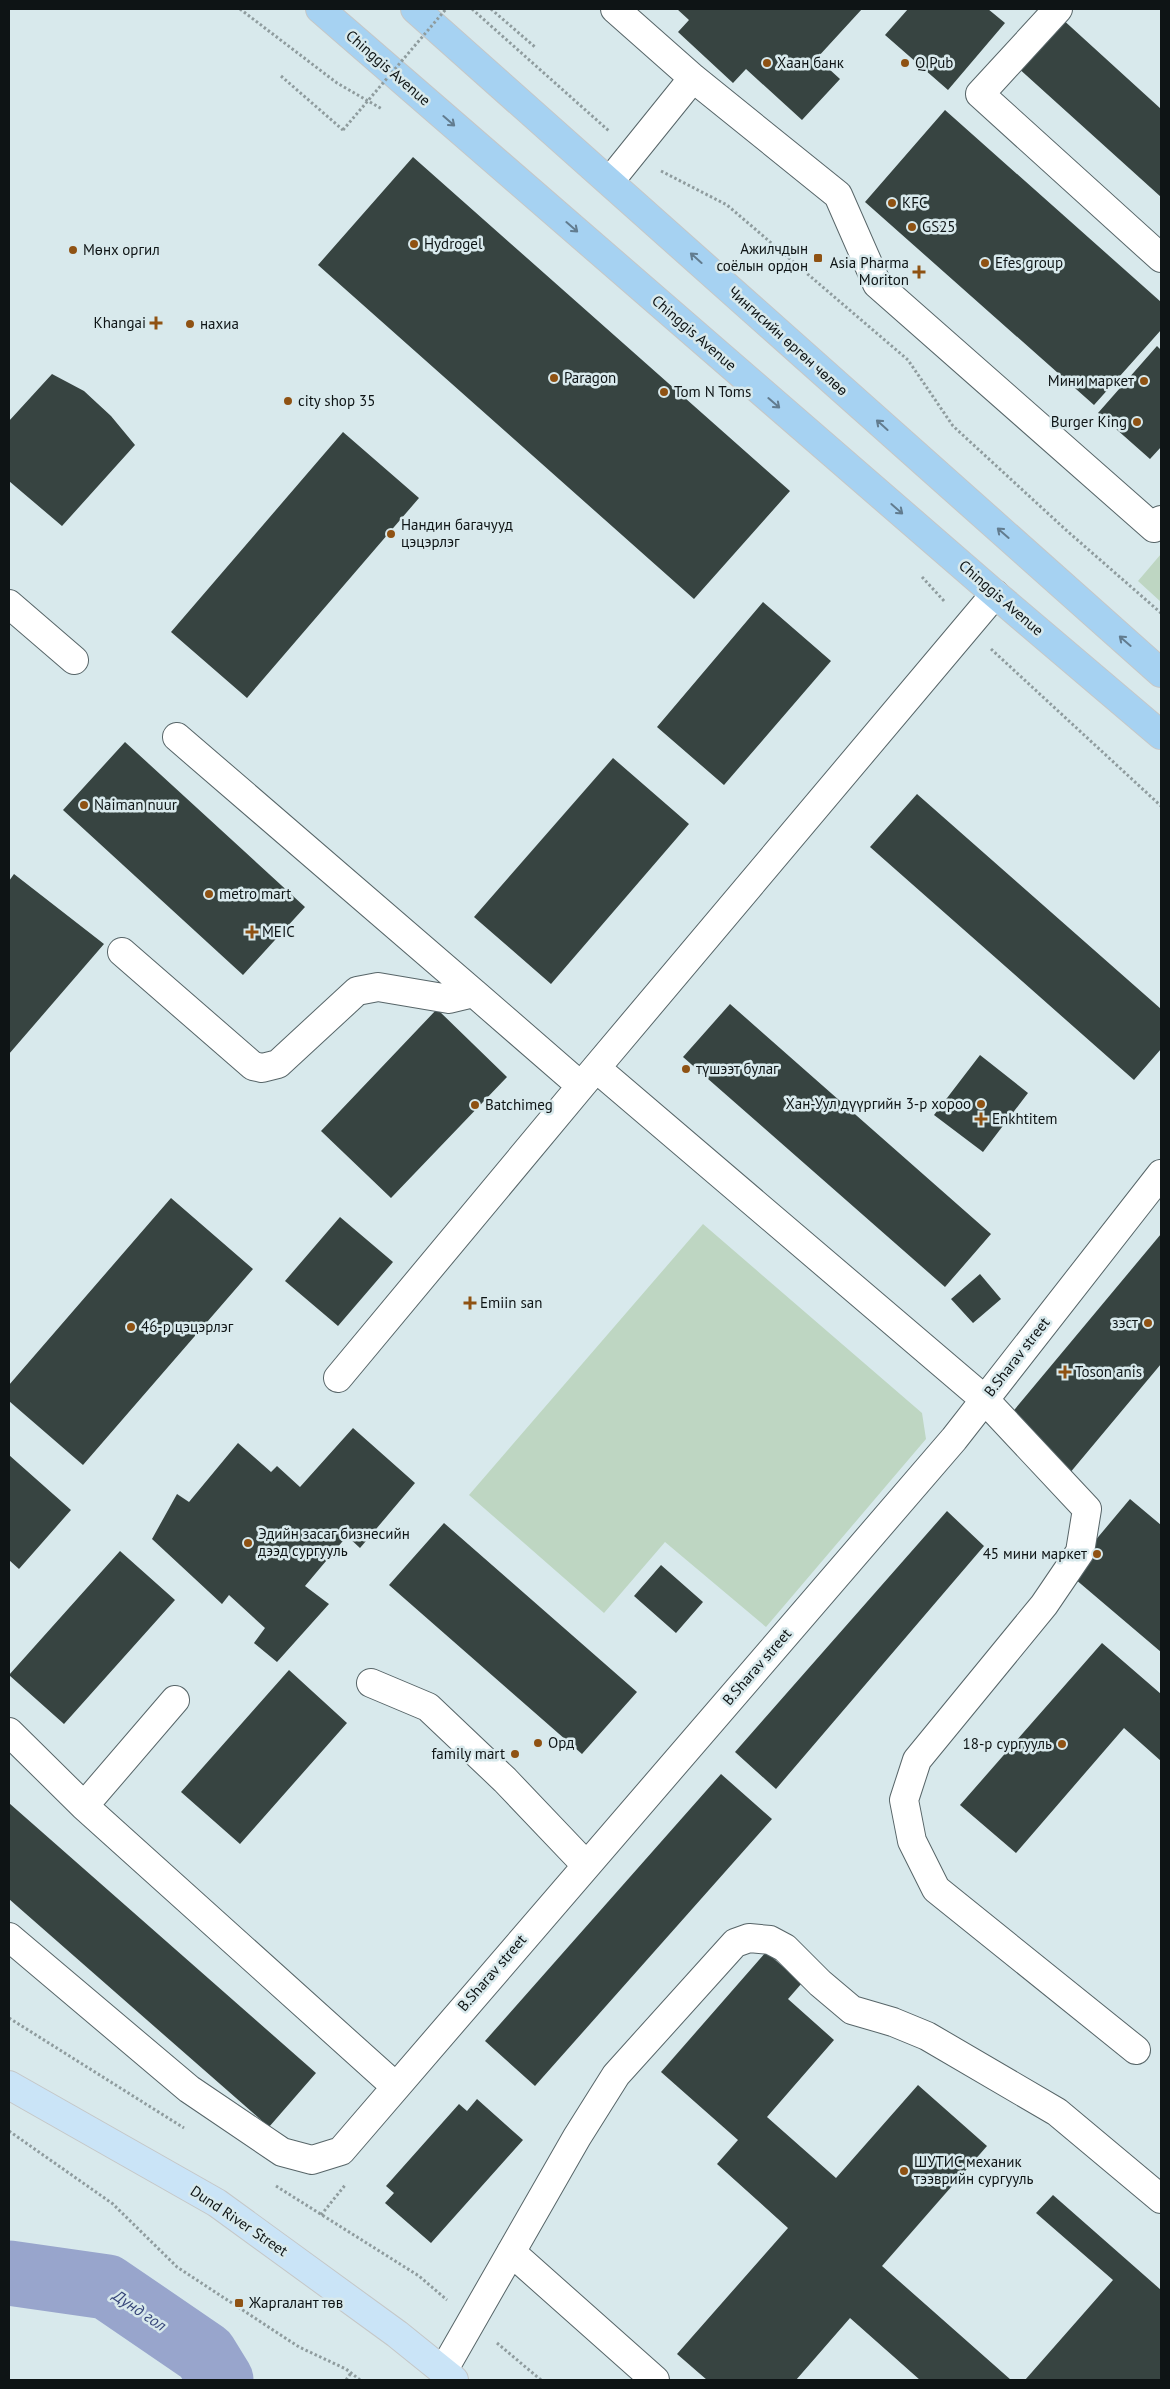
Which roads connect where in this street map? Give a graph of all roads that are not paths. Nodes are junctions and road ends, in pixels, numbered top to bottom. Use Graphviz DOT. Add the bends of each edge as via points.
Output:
graph roads {
  1 [pos="320,9"];
  2 [pos="415,9"];
  3 [pos="615,9"];
  4 [pos="1058,9"];
  5 [pos="693,78"];
  6 [pos="610,181"];
  7 [pos="1161,258"];
  8 [pos="1158,524"];
  9 [pos="995,594"];
  10 [pos="9,604"];
  11 [pos="74,660"];
  12 [pos="1161,673"];
  13 [pos="1161,734"];
  14 [pos="177,737"];
  15 [pos="122,952"];
  16 [pos="474,993"];
  17 [pos="588,1077"];
  18 [pos="1161,1174"];
  19 [pos="338,1378"];
  20 [pos="984,1399"];
  21 [pos="371,1682"];
  22 [pos="174,1700"];
  23 [pos="9,1732"];
  24 [pos="84,1806"];
  25 [pos="585,1864"];
  26 [pos="9,1937"];
  27 [pos="1136,2050"];
  28 [pos="9,2085"];
  29 [pos="395,2086"];
  30 [pos="1161,2199"];
  31 [pos="511,2252"];
  32 [pos="448,2376"];
  33 [pos="656,2380"];
  1 -- 9 [label="highway, Chinggis Avenue, one-way"];
  2 -- 6 [label="highway, Чингисийн өргөн чөлөө"];
  3 -- 5 [label="street"];
  4 -- 7 [label="street" via="980,94"];
  5 -- 6 [label="street"];
  5 -- 8 [label="street" via="838,195 877,284"];
  12 -- 6 [label="highway, Чингисийн өргөн чөлөө, one-way"];
  9 -- 13 [label="highway, Chinggis Avenue"];
  9 -- 17 [label="street"];
  10 -- 11 [label="street"];
  14 -- 16 [label="street"];
  15 -- 16 [label="street" via="254,1066 262,1068 278,1064 357,991 378,987 449,999"];
  16 -- 17 [label="street"];
  17 -- 19 [label="street"];
  17 -- 20 [label="street"];
  18 -- 20 [label="street, B.Sharav street"];
  20 -- 25 [label="street, B.Sharav street" via="954,1439"];
  20 -- 27 [label="street" via="1087,1509 1084,1538 1080,1552 1044,1605 917,1760 904,1800 912,1841 936,1889"];
  21 -- 25 [label="street" via="428,1707 505,1780"];
  22 -- 24 [label="street"];
  23 -- 24 [label="street"];
  24 -- 29 [label="street"];
  25 -- 29 [label="street, B.Sharav street"];
  26 -- 29 [label="street, B.Sharav street" via="188,2089 282,2152 312,2160 341,2150"];
  28 -- 32 [label="main road, Dund River Street" via="217,2203 397,2334"];
  30 -- 31 [label="street" via="1057,2112 927,2036 852,2010 785,1948 770,1940 749,1938 735,1944 616,2075 576,2137"];
  31 -- 32 [label="street" via="472,2321"];
  31 -- 33 [label="street"];
}
